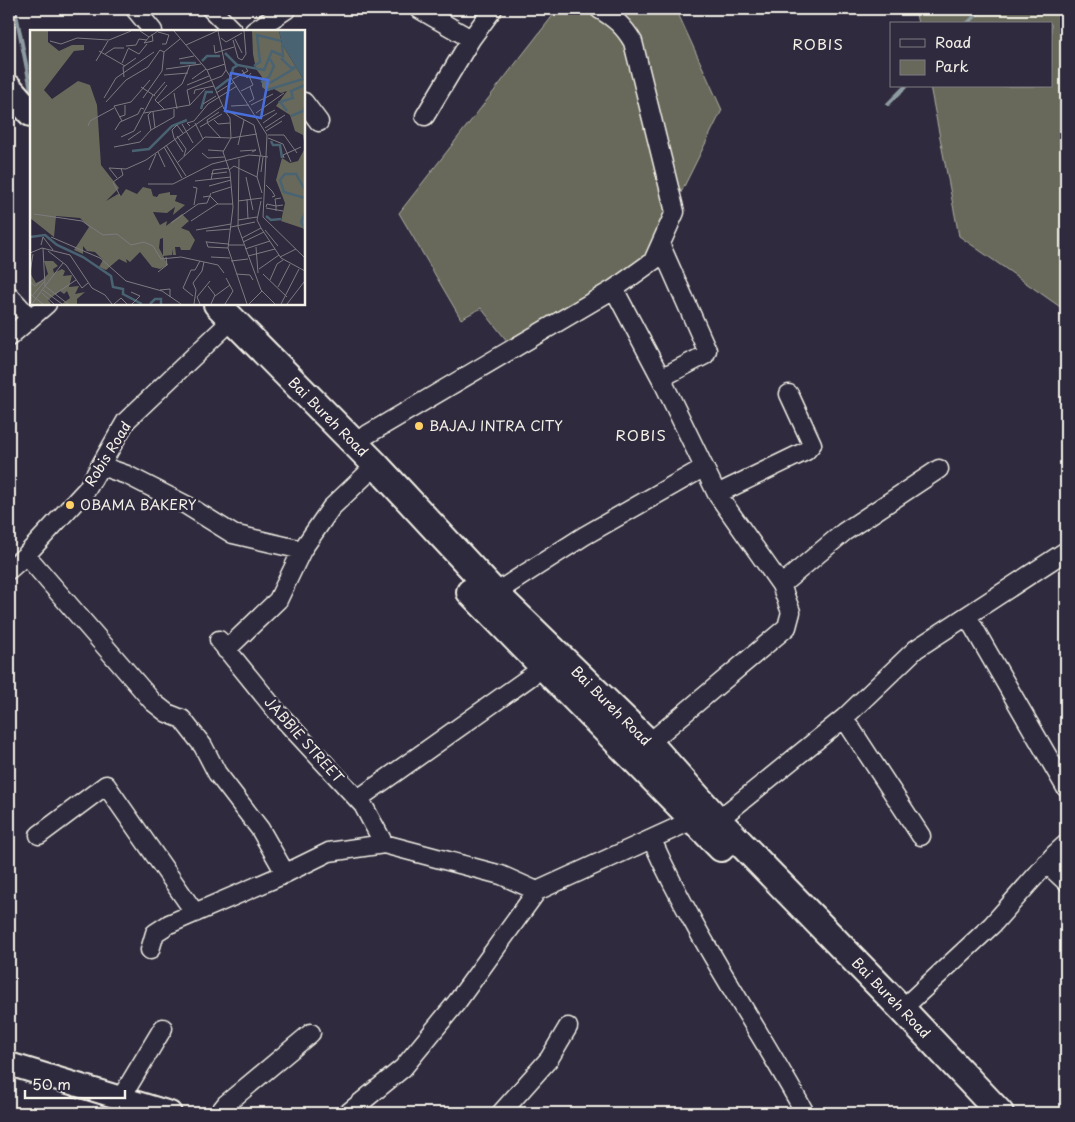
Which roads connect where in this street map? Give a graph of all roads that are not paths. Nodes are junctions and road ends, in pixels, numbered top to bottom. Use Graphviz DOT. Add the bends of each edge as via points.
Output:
graph roads {
  1 [pos="135,9"];
  2 [pos="211,9"];
  3 [pos="287,9"];
  4 [pos="419,9"];
  5 [pos="493,9"];
  6 [pos="599,9"];
  7 [pos="151,30"];
  8 [pos="232,30"];
  9 [pos="256,30"];
  10 [pos="472,39"];
  11 [pos="9,88"];
  12 [pos="9,103"];
  13 [pos="305,103"];
  14 [pos="30,111"];
  15 [pos="425,116"];
  16 [pos="319,122"];
  17 [pos="30,126"];
  18 [pos="661,246"];
  19 [pos="614,289"];
  20 [pos="9,295"];
  21 [pos="46,305"];
  22 [pos="201,305"];
  23 [pos="224,317"];
  24 [pos="30,318"];
  25 [pos="9,337"];
  26 [pos="661,378"];
  27 [pos="789,394"];
  28 [pos="353,443"];
  29 [pos="101,466"];
  30 [pos="703,468"];
  31 [pos="939,469"];
  32 [pos="370,470"];
  33 [pos="717,494"];
  34 [pos="302,550"];
  35 [pos="1066,551"];
  36 [pos="26,555"];
  37 [pos="9,570"];
  38 [pos="781,585"];
  39 [pos="495,592"];
  40 [pos="967,616"];
  41 [pos="552,661"];
  42 [pos="844,718"];
  43 [pos="649,743"];
  44 [pos="1066,788"];
  45 [pos="358,799"];
  46 [pos="705,820"];
  47 [pos="39,835"];
  48 [pos="921,836"];
  49 [pos="652,840"];
  50 [pos="384,844"];
  51 [pos="1066,844"];
  52 [pos="1046,863"];
  53 [pos="285,873"];
  54 [pos="1066,882"];
  55 [pos="536,891"];
  56 [pos="195,913"];
  57 [pos="150,950"];
  58 [pos="902,1008"];
  59 [pos="568,1027"];
  60 [pos="163,1028"];
  61 [pos="311,1034"];
  62 [pos="9,1064"];
  63 [pos="121,1098"];
  64 [pos="170,1113"];
  65 [pos="220,1113"];
  66 [pos="348,1113"];
  67 [pos="501,1113"];
  68 [pos="805,1113"];
  69 [pos="981,1113"];
  70 [pos="1000,1113"];
  1 -- 7 [label="street"];
  2 -- 8 [label="street"];
  3 -- 9 [label="street"];
  4 -- 10 [label="street"];
  5 -- 10 [label="street"];
  6 -- 18 [label="street" via="615,18 633,42 675,212"];
  10 -- 15 [label="street"];
  11 -- 14 [label="highway"];
  12 -- 17 [label="highway"];
  13 -- 16 [label="street"];
  18 -- 19 [label="street" via="653,261"];
  18 -- 26 [label="street" via="707,350"];
  19 -- 26 [label="street"];
  19 -- 28 [label="street"];
  20 -- 24 [label="street"];
  21 -- 24 [label="street"];
  22 -- 23 [label="highway, Bai Bureh Road"];
  23 -- 28 [label="highway, Bai Bureh Road"];
  23 -- 29 [label="street, Robis Road" via="126,421"];
  23 -- 32 [label="highway, Bai Bureh Road"];
  24 -- 25 [label="street"];
  26 -- 30 [label="street"];
  27 -- 33 [label="street" via="812,444 806,451"];
  28 -- 32 [label="highway, Bai Bureh Road"];
  29 -- 34 [label="street" via="180,502 233,534"];
  29 -- 36 [label="street, Robis Road" via="86,489"];
  30 -- 33 [label="street"];
  30 -- 39 [label="street" via="584,536"];
  31 -- 38 [label="street" via="844,532"];
  32 -- 34 [label="street" via="331,508"];
  32 -- 39 [label="highway, Bai Bureh Road"];
  32 -- 41 [label="highway, Bai Bureh Road" via="476,598"];
  33 -- 38 [label="street"];
  34 -- 45 [label="street, JABBIE STREET" via="278,600 223,645 278,713"];
  35 -- 40 [label="street"];
  36 -- 37 [label="street, Robis Road"];
  36 -- 53 [label="street" via="153,702 182,719 203,746 217,773 260,829"];
  38 -- 43 [label="street" via="791,612 787,627"];
  39 -- 41 [label="highway, Bai Bureh Road"];
  40 -- 42 [label="street" via="916,649"];
  40 -- 44 [label="street"];
  41 -- 43 [label="highway, Bai Bureh Road"];
  41 -- 45 [label="street"];
  41 -- 46 [label="highway, Bai Bureh Road"];
  42 -- 46 [label="street"];
  42 -- 48 [label="street"];
  43 -- 46 [label="highway, Bai Bureh Road"];
  45 -- 50 [label="street, JABBIE STREET"];
  46 -- 49 [label="street"];
  46 -- 58 [label="highway, Bai Bureh Road"];
  46 -- 69 [label="highway, Bai Bureh Road"];
  47 -- 56 [label="street" via="106,785"];
  49 -- 55 [label="street"];
  49 -- 68 [label="street" via="740,1003"];
  50 -- 53 [label="street" via="330,852"];
  50 -- 55 [label="street" via="501,875"];
  51 -- 52 [label="street"];
  52 -- 54 [label="street"];
  52 -- 58 [label="street" via="992,925"];
  53 -- 56 [label="street"];
  55 -- 66 [label="street" via="457,1002 403,1068"];
  56 -- 57 [label="street" via="155,934"];
  58 -- 70 [label="highway, Bai Bureh Road"];
  59 -- 67 [label="street" via="549,1060"];
  60 -- 63 [label="street"];
  61 -- 65 [label="street" via="226,1104"];
  62 -- 63 [label="main road"];
  63 -- 64 [label="main road"];
}
